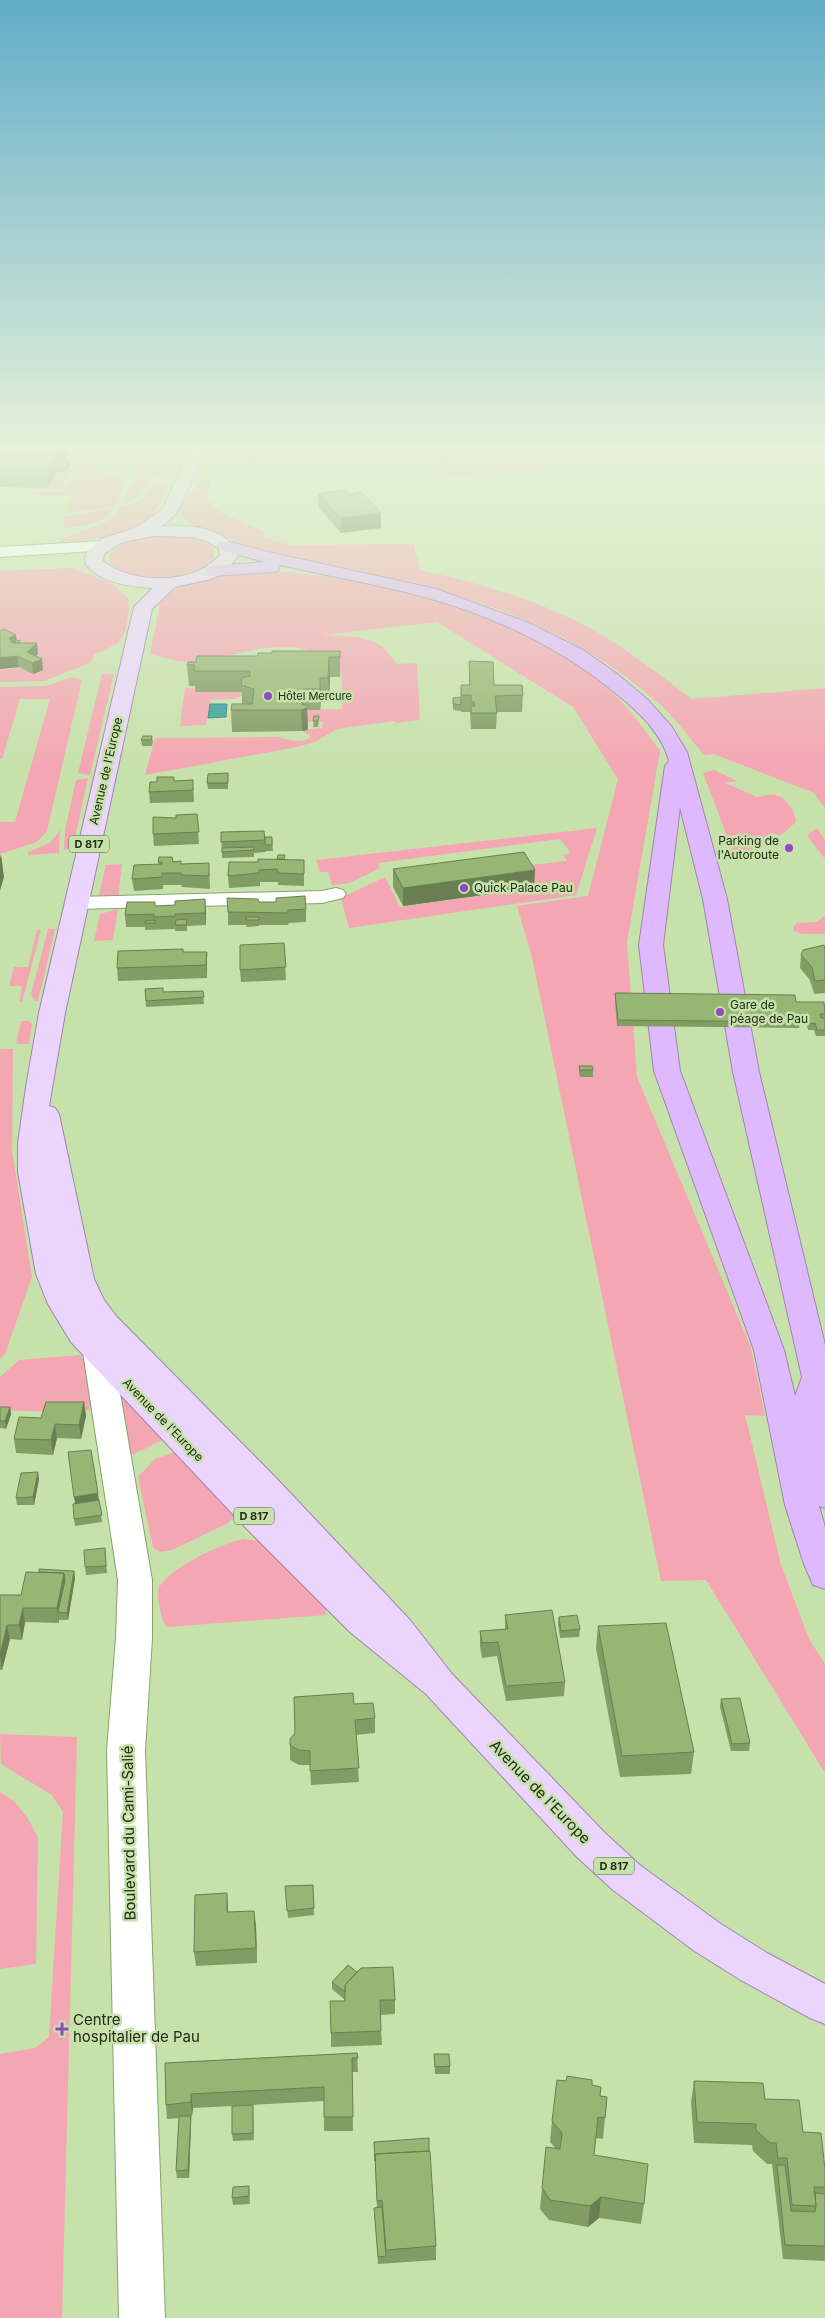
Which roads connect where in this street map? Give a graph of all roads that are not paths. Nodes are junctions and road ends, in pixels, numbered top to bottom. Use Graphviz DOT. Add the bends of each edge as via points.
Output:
graph roads {
  1 [pos="95,553"];
  2 [pos="229,553"];
  3 [pos="249,553"];
  4 [pos="95,564"];
  5 [pos="0,565"];
  6 [pos="316,569"];
  7 [pos="214,571"];
  8 [pos="124,579"];
  9 [pos="170,582"];
  10 [pos="143,607"];
  11 [pos="677,752"];
  12 [pos="336,894"];
  13 [pos="76,903"];
  14 [pos="40,1082"];
  15 [pos="98,1352"];
  16 [pos="780,1388"];
  17 [pos="815,1412"];
  18 [pos="825,1496"];
  19 [pos="825,1576"];
  20 [pos="439,1684"];
  21 [pos="825,2005"];
  22 [pos="142,2318"];
  1 -- 4 [label="main road"];
  2 -- 7 [label="main road" via="222,566"];
  3 -- 6 [label="highway"];
  4 -- 5 [label="street"];
  4 -- 8 [label="main road" via="102,571"];
  6 -- 7 [label="highway"];
  6 -- 11 [label="highway" via="399,585 454,601 557,644 592,664 625,689 662,727"];
  7 -- 9 [label="main road"];
  8 -- 9 [label="main road"];
  8 -- 10 [label="main road"];
  9 -- 10 [label="main road"];
  10 -- 13 [label="main road, Avenue de l'Europe / D 817"];
  11 -- 16 [label="highway" via="651,945 667,1071"];
  11 -- 17 [label="highway" via="715,899 746,1072 816,1379"];
  12 -- 13 [label="street" via="322,897"];
  13 -- 14 [label="main road, Avenue de l'Europe / D 817" via="53,1004"];
  14 -- 15 [label="main road, Avenue de l'Europe / D 817" via="31,1163 50,1269 57,1296 68,1317"];
  14 -- 20 [label="main road, Avenue de l'Europe / D 817" via="72,1252 84,1292 94,1310 259,1480 398,1630"];
  15 -- 20 [label="main road, Avenue de l'Europe / D 817" via="362,1622"];
  15 -- 22 [label="street, Boulevard du Cami-Salié" via="135,1580 126,1750"];
  16 -- 17 [label="highway"];
  16 -- 19 [label="highway" via="796,1480"];
  17 -- 18 [label="highway"];
  20 -- 21 [label="main road, Avenue de l'Europe / D 817" via="570,1824 628,1878 707,1937"];
}
